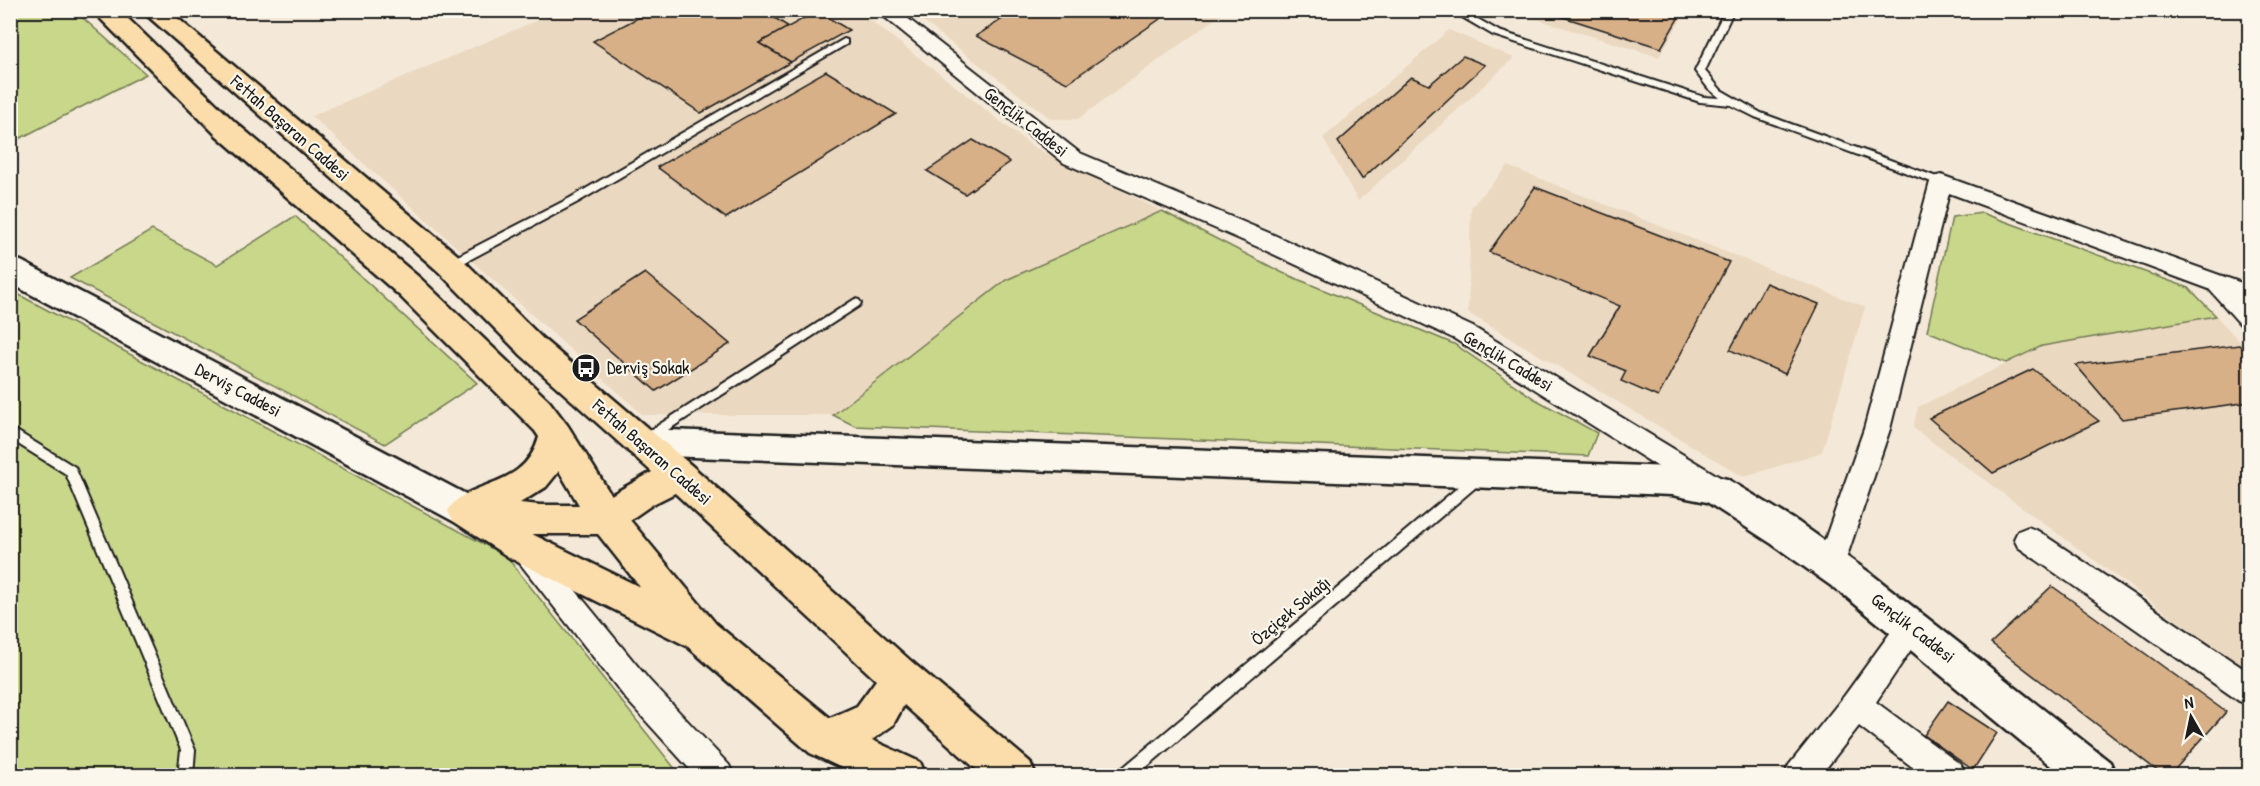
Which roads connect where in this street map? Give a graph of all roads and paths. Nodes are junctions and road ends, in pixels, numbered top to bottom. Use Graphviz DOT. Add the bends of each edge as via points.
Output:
graph roads {
  1 [pos="105,10"];
  2 [pos="153,10"];
  3 [pos="885,10"];
  4 [pos="1268,10"];
  5 [pos="1454,10"];
  6 [pos="1730,10"];
  7 [pos="1261,15"];
  8 [pos="844,42"];
  9 [pos="1731,102"];
  10 [pos="1941,182"];
  11 [pos="450,265"];
  12 [pos="10,268"];
  13 [pos="2217,284"];
  14 [pos="2250,295"];
  15 [pos="855,303"];
  16 [pos="2250,319"];
  17 [pos="10,432"];
  18 [pos="556,435"];
  19 [pos="641,442"];
  20 [pos="1482,474"];
  21 [pos="680,476"];
  22 [pos="1715,489"];
  23 [pos="466,511"];
  24 [pos="607,519"];
  25 [pos="2028,539"];
  26 [pos="523,547"];
  27 [pos="1830,565"];
  28 [pos="1911,627"];
  29 [pos="702,636"];
  30 [pos="898,675"];
  31 [pos="2250,691"];
  32 [pos="1856,705"];
  33 [pos="824,739"];
  34 [pos="185,776"];
  35 [pos="718,776"];
  36 [pos="852,776"];
  37 [pos="905,776"];
  38 [pos="1015,776"];
  39 [pos="1124,776"];
  40 [pos="1800,776"];
  41 [pos="1950,776"];
  42 [pos="2095,776"];
  1 -- 18 [label="main road" via="226,129 410,287 537,410"];
  2 -- 11 [label="main road, Fettah Başaran Caddesi"];
  3 -- 22 [label="street, Gençlik Caddesi" via="1072,158 1266,241 1464,333"];
  4 -- 7 [label="path"];
  5 -- 9 [label="lane" via="1496,33 1703,100"];
  6 -- 9 [label="lane" via="1700,71 1707,85"];
  8 -- 11 [label="lane" via="574,200"];
  9 -- 10 [label="lane"];
  10 -- 13 [label="street"];
  10 -- 27 [label="street" via="1877,429"];
  11 -- 19 [label="main road, Fettah Başaran Caddesi" via="532,347"];
  12 -- 23 [label="street, Derviş Caddesi"];
  13 -- 14 [label="street"];
  13 -- 16 [label="street"];
  15 -- 19 [label="lane"];
  17 -- 34 [label="lane" via="71,471 188,750"];
  18 -- 23 [label="main road" via="542,470"];
  18 -- 24 [label="main road"];
  19 -- 20 [label="street"];
  19 -- 21 [label="main road, Fettah Başaran Caddesi"];
  20 -- 22 [label="street" via="1672,481"];
  20 -- 39 [label="lane, Özçiçek Sokağı"];
  21 -- 24 [label="main road" via="652,485"];
  21 -- 30 [label="main road, Fettah Başaran Caddesi"];
  22 -- 27 [label="street, Gençlik Caddesi"];
  23 -- 24 [label="main road" via="540,520"];
  23 -- 26 [label="main road"];
  24 -- 29 [label="main road"];
  25 -- 31 [label="street"];
  26 -- 29 [label="main road"];
  26 -- 35 [label="street" via="638,690"];
  27 -- 28 [label="street, Gençlik Caddesi"];
  28 -- 32 [label="street"];
  28 -- 42 [label="street, Gençlik Caddesi"];
  29 -- 33 [label="main road"];
  30 -- 33 [label="main road" via="875,718"];
  30 -- 38 [label="main road, Fettah Başaran Caddesi"];
  32 -- 40 [label="street"];
  32 -- 41 [label="street"];
  33 -- 36 [label="main road"];
  33 -- 37 [label="main road"];
}
